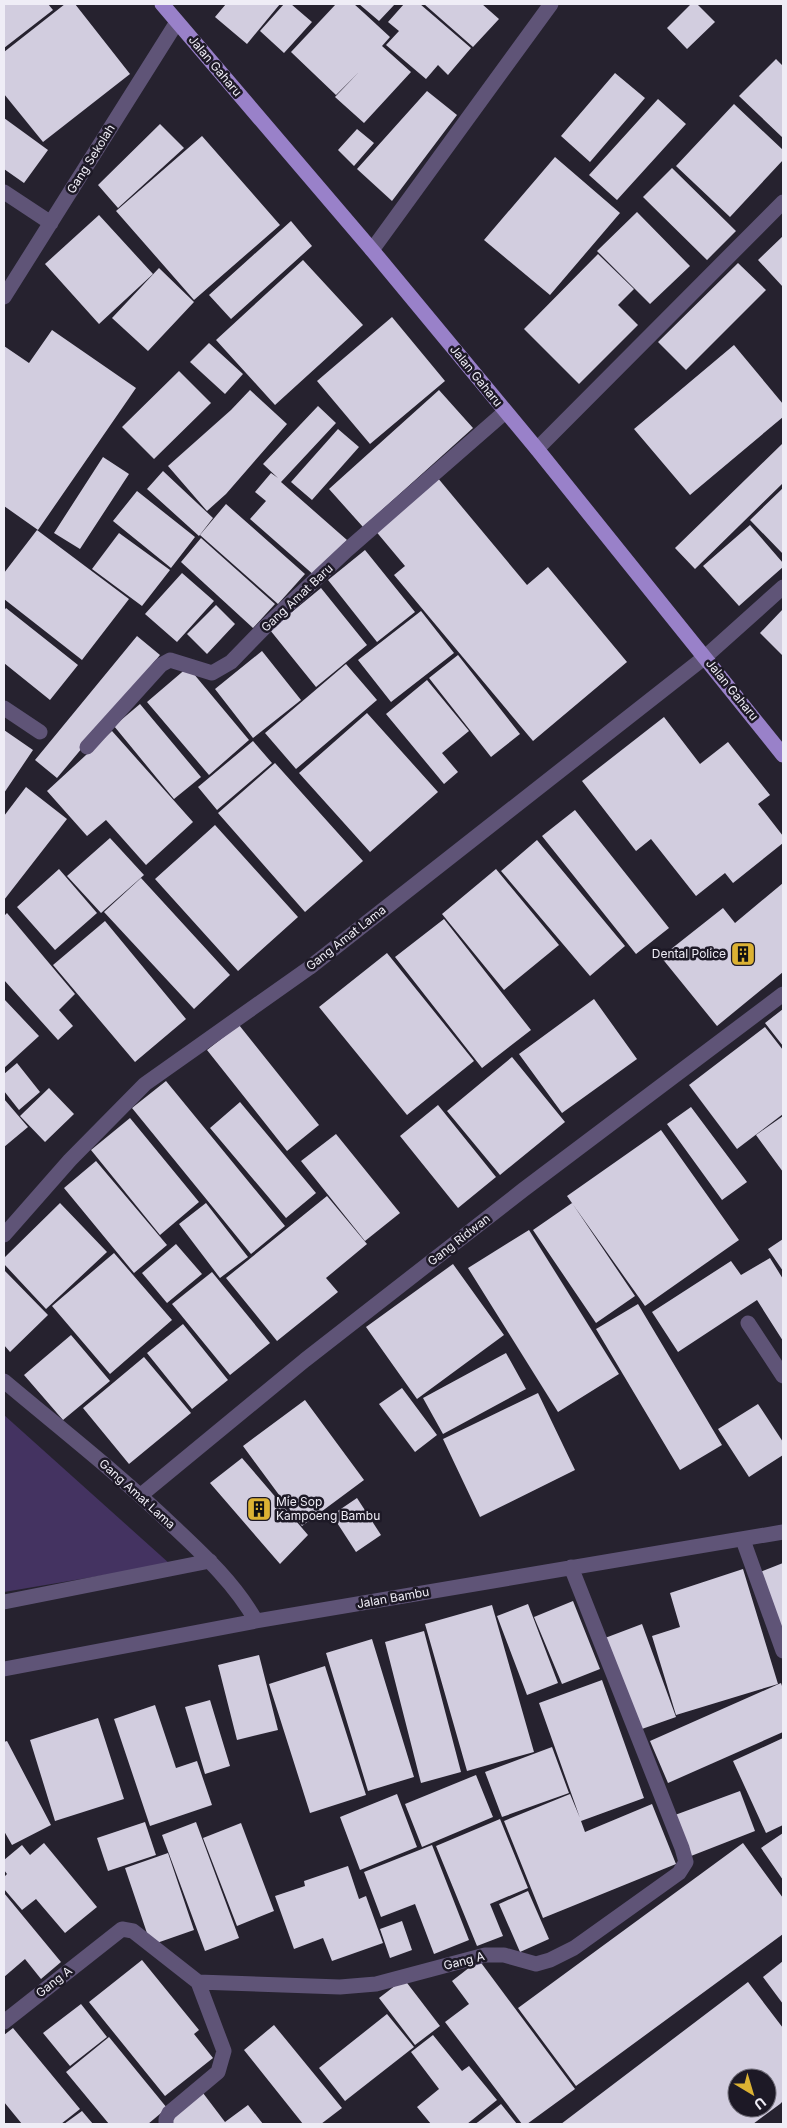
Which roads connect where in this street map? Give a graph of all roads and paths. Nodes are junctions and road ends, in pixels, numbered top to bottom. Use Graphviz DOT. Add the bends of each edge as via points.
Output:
graph roads {
  1 [pos="162,4"];
  2 [pos="552,4"];
  3 [pos="177,22"];
  4 [pos="4,192"];
  5 [pos="783,202"];
  6 [pos="51,222"];
  7 [pos="372,250"];
  8 [pos="4,296"];
  9 [pos="505,412"];
  10 [pos="537,449"];
  11 [pos="783,587"];
  12 [pos="704,657"];
  13 [pos="4,708"];
  14 [pos="40,732"];
  15 [pos="87,747"];
  16 [pos="783,755"];
  17 [pos="783,994"];
  18 [pos="4,1235"];
  19 [pos="748,1323"];
  20 [pos="783,1376"];
  21 [pos="4,1381"];
  22 [pos="141,1495"];
  23 [pos="783,1532"];
  24 [pos="743,1540"];
  25 [pos="214,1564"];
  26 [pos="571,1567"];
  27 [pos="4,1602"];
  28 [pos="256,1621"];
  29 [pos="783,1650"];
  30 [pos="4,1669"];
  31 [pos="198,1982"];
  32 [pos="4,2022"];
  33 [pos="166,2124"];
  1 -- 3 [label="main road, Jalan Gaharu"];
  2 -- 7 [label="street"];
  3 -- 6 [label="street, Gang Sekolah"];
  3 -- 7 [label="main road, Jalan Gaharu"];
  4 -- 6 [label="street"];
  5 -- 10 [label="street"];
  6 -- 8 [label="street, Gang Sekolah"];
  7 -- 9 [label="main road, Jalan Gaharu"];
  9 -- 10 [label="main road, Jalan Gaharu"];
  9 -- 15 [label="street, Gang Amat Baru" via="346,550 231,662 212,674 170,660 161,665"];
  10 -- 12 [label="main road, Jalan Gaharu"];
  11 -- 12 [label="street, Gang Amat Lama"];
  12 -- 16 [label="main road, Jalan Gaharu"];
  12 -- 18 [label="street, Gang Amat Lama" via="309,968 146,1084 70,1160"];
  13 -- 14 [label="street"];
  17 -- 22 [label="street, Gang Ridwan" via="507,1202 305,1360"];
  19 -- 20 [label="street"];
  21 -- 22 [label="street, Gang Amat Lama"];
  22 -- 25 [label="street, Gang Amat Lama"];
  23 -- 24 [label="street, Jalan Bambu"];
  24 -- 26 [label="street, Jalan Bambu"];
  24 -- 29 [label="street"];
  25 -- 27 [label="street"];
  25 -- 28 [label="street, Gang Amat Lama"];
  26 -- 28 [label="street, Jalan Bambu"];
  26 -- 31 [label="street, Gang A" via="682,1848 686,1862 680,1873 574,1948 536,1964 504,1955 486,1954 376,1984 340,1987"];
  28 -- 30 [label="street, Jalan Bambu"];
  31 -- 32 [label="street, Gang A" via="134,1931 122,1929"];
  31 -- 33 [label="street" via="224,2051 222,2062 218,2072 169,2113"];
}
